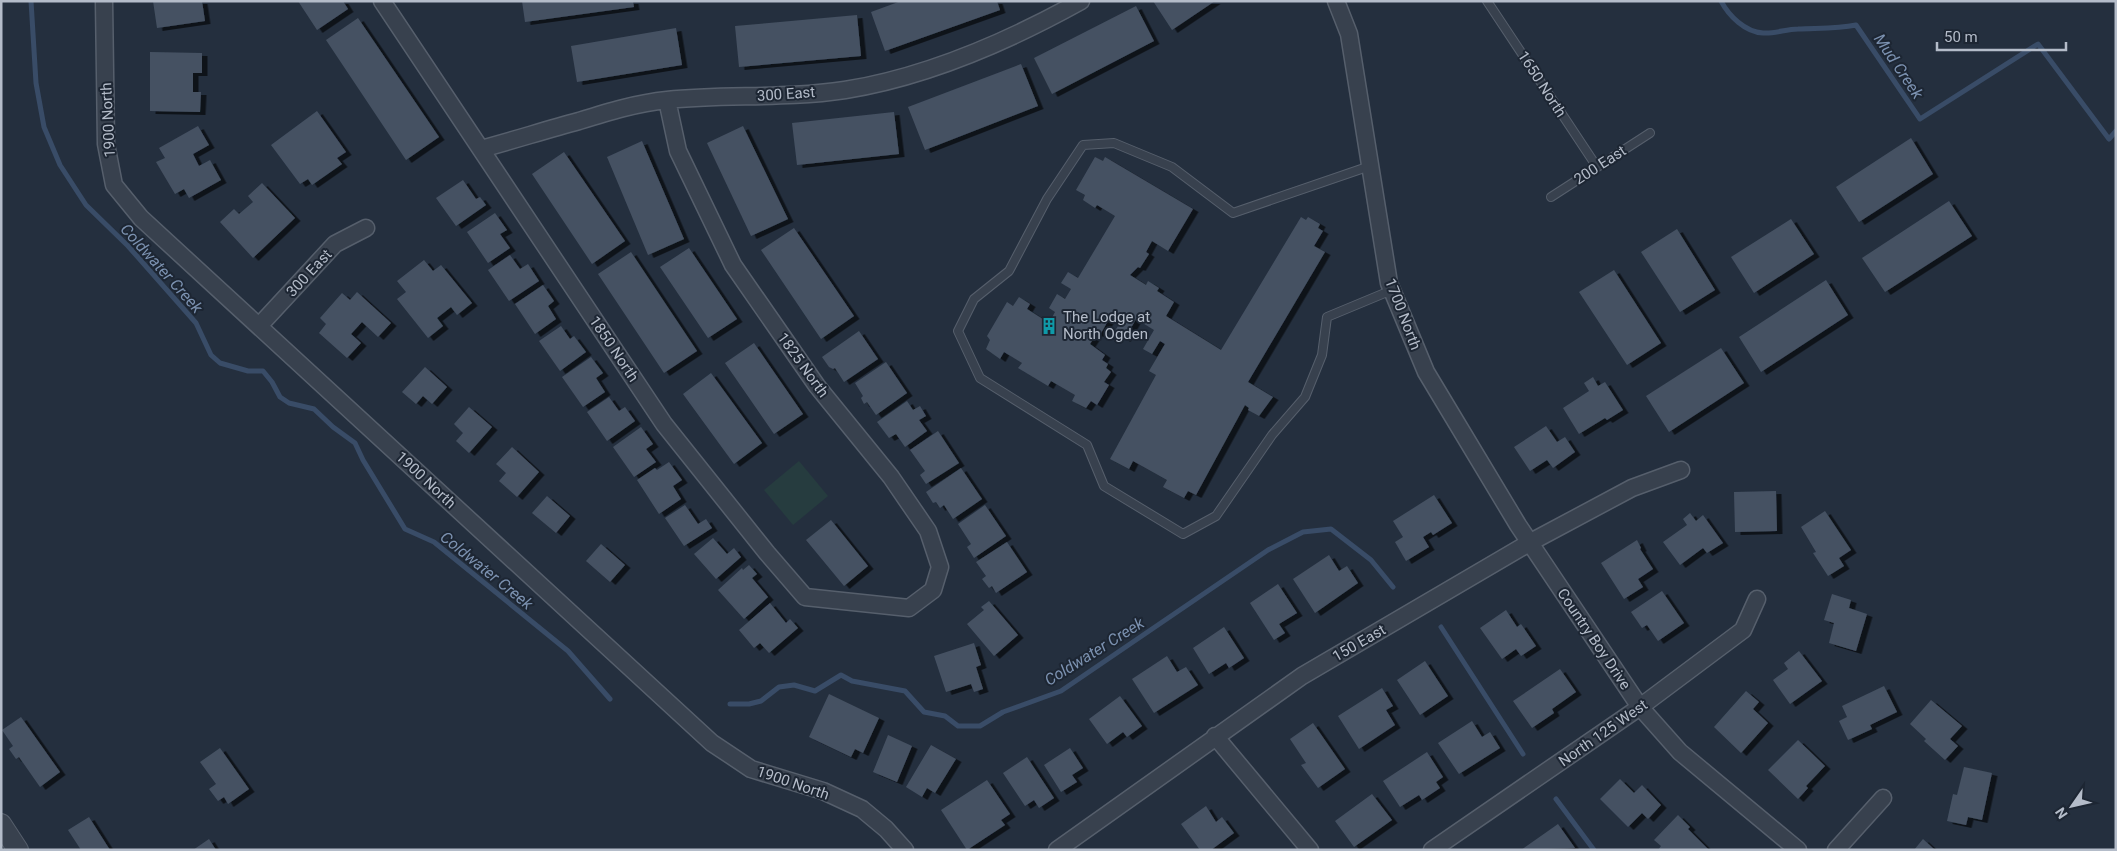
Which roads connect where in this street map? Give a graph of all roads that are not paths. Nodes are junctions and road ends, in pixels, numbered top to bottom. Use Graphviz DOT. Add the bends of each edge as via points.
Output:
graph roads {
  1 [pos="104,1"];
  2 [pos="382,1"];
  3 [pos="1081,1"];
  4 [pos="1336,1"];
  5 [pos="1487,1"];
  6 [pos="667,100"];
  7 [pos="1650,133"];
  8 [pos="481,149"];
  9 [pos="1370,166"];
  10 [pos="1597,168"];
  11 [pos="1551,197"];
  12 [pos="366,228"];
  13 [pos="1392,290"];
  14 [pos="259,326"];
  15 [pos="1681,470"];
  16 [pos="1529,542"];
  17 [pos="1757,599"];
  18 [pos="909,608"];
  19 [pos="1640,708"];
  20 [pos="1215,736"];
  21 [pos="1883,798"];
  22 [pos="1,824"];
  23 [pos="18,850"];
  24 [pos="905,850"];
  25 [pos="1057,850"];
  26 [pos="1310,850"];
  27 [pos="1432,850"];
  28 [pos="1798,850"];
  29 [pos="1836,850"];
  1 -- 14 [label="street, 1900 North" via="106,144 114,185 140,218"];
  2 -- 8 [label="street, 1850 North"];
  3 -- 6 [label="street, 300 East" via="968,54 914,74 844,90"];
  4 -- 9 [label="street, 1700 North" via="1349,34"];
  5 -- 10 [label="lane, 1650 North"];
  6 -- 8 [label="street, 300 East" via="627,106"];
  6 -- 18 [label="street, 1825 North" via="678,151 734,265 817,386 891,477 928,531 940,568 934,590"];
  7 -- 10 [label="lane, 200 East"];
  8 -- 18 [label="street, 1850 North" via="664,424 766,554 806,597"];
  9 -- 13 [label="street, 1700 North"];
  9 -- 13 [label="lane" via="1233,213 1172,167 1114,143 1083,145 1046,199 1009,271 974,299 958,331 980,378 1087,444 1104,486 1183,534 1216,516 1272,435 1305,397 1322,355 1327,317"];
  10 -- 11 [label="lane, 200 East"];
  12 -- 14 [label="street, 300 East" via="335,244"];
  13 -- 16 [label="street, 1700 North" via="1426,372"];
  14 -- 24 [label="street, 1900 North" via="712,743 751,769 823,791 862,809"];
  15 -- 16 [label="street, 150 East" via="1632,488"];
  16 -- 19 [label="street, Country Boy Drive"];
  16 -- 20 [label="street, 150 East" via="1302,676"];
  17 -- 19 [label="street, North 125 West" via="1743,630"];
  19 -- 27 [label="street, North 125 West"];
  19 -- 28 [label="street, Country Boy Drive" via="1680,752"];
  20 -- 25 [label="street, 150 East"];
  20 -- 26 [label="street"];
  21 -- 29 [label="street"];
  22 -- 23 [label="street"];
}
